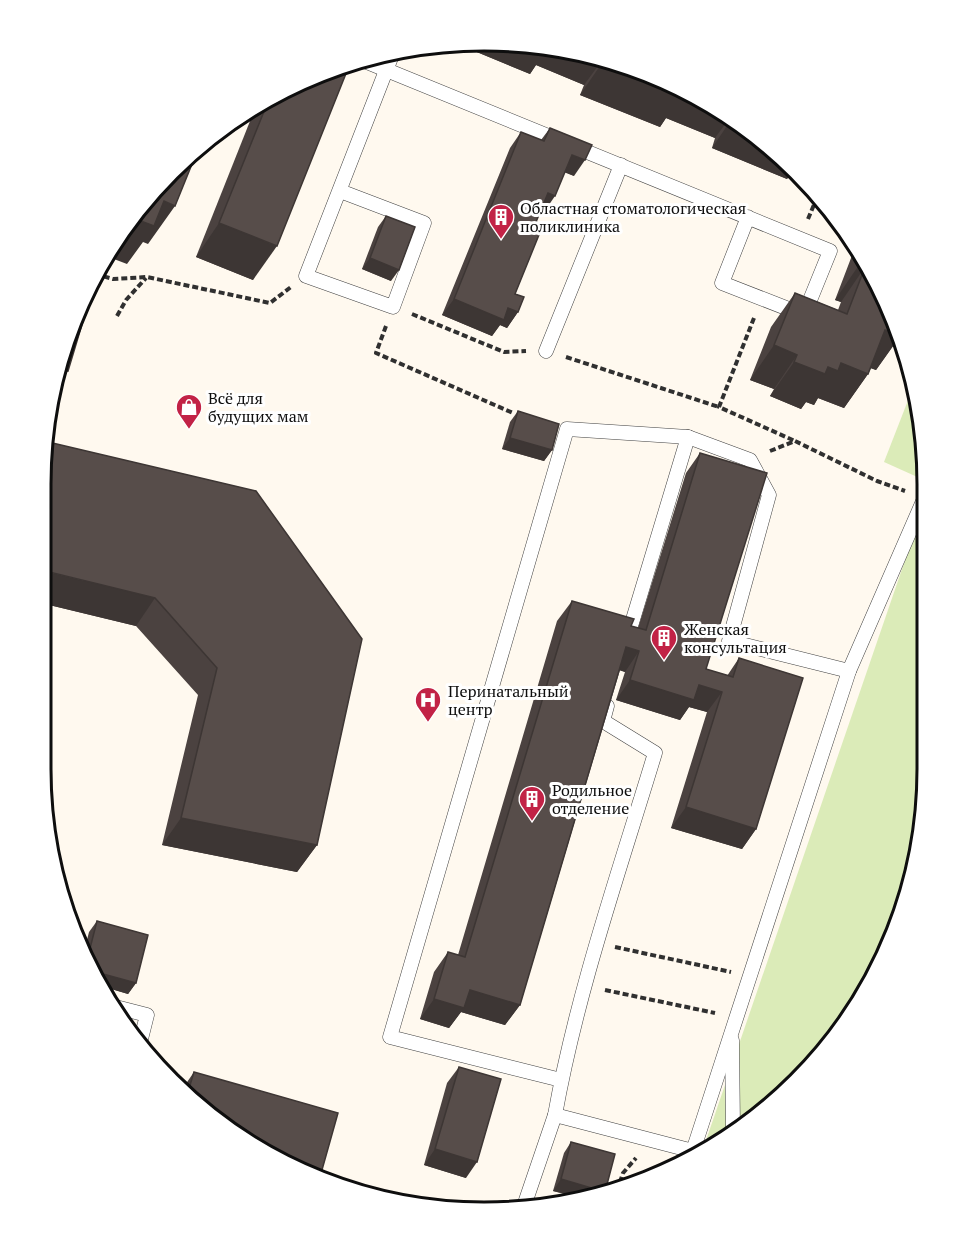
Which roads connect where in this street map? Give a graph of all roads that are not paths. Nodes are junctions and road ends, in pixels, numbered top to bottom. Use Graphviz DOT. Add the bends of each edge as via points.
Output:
graph roads {
  1 [pos="390,62"];
  2 [pos="375,65"];
  3 [pos="387,70"];
  4 [pos="621,165"];
  5 [pos="339,191"];
  6 [pos="748,217"];
  7 [pos="546,351"];
  8 [pos="688,437"];
  9 [pos="917,515"];
  10 [pos="624,649"];
  11 [pos="849,671"];
  12 [pos="612,690"];
  13 [pos="123,1009"];
  14 [pos="734,1023"];
  15 [pos="142,1035"];
  16 [pos="561,1080"];
  17 [pos="555,1114"];
  18 [pos="733,1123"];
  19 [pos="694,1147"];
  20 [pos="689,1150"];
  21 [pos="526,1200"];
  1 -- 3 [label="lane"];
  2 -- 3 [label="lane"];
  3 -- 4 [label="lane"];
  3 -- 5 [label="lane"];
  4 -- 6 [label="lane"];
  4 -- 7 [label="lane"];
  5 -- 5 [label="lane" via="424,223 393,306 306,276"];
  6 -- 6 [label="lane" via="722,283 804,315 830,251"];
  8 -- 10 [label="lane"];
  8 -- 11 [label="lane" via="750,460 768,495 729,641"];
  8 -- 16 [label="lane" via="561,427 390,1037"];
  9 -- 11 [label="lane"];
  11 -- 14 [label="lane"];
  12 -- 16 [label="lane" via="603,721 655,753"];
  13 -- 15 [label="lane" via="147,1015"];
  14 -- 18 [label="lane"];
  14 -- 19 [label="lane"];
  16 -- 17 [label="lane"];
  17 -- 20 [label="lane"];
  17 -- 21 [label="lane"];
}
